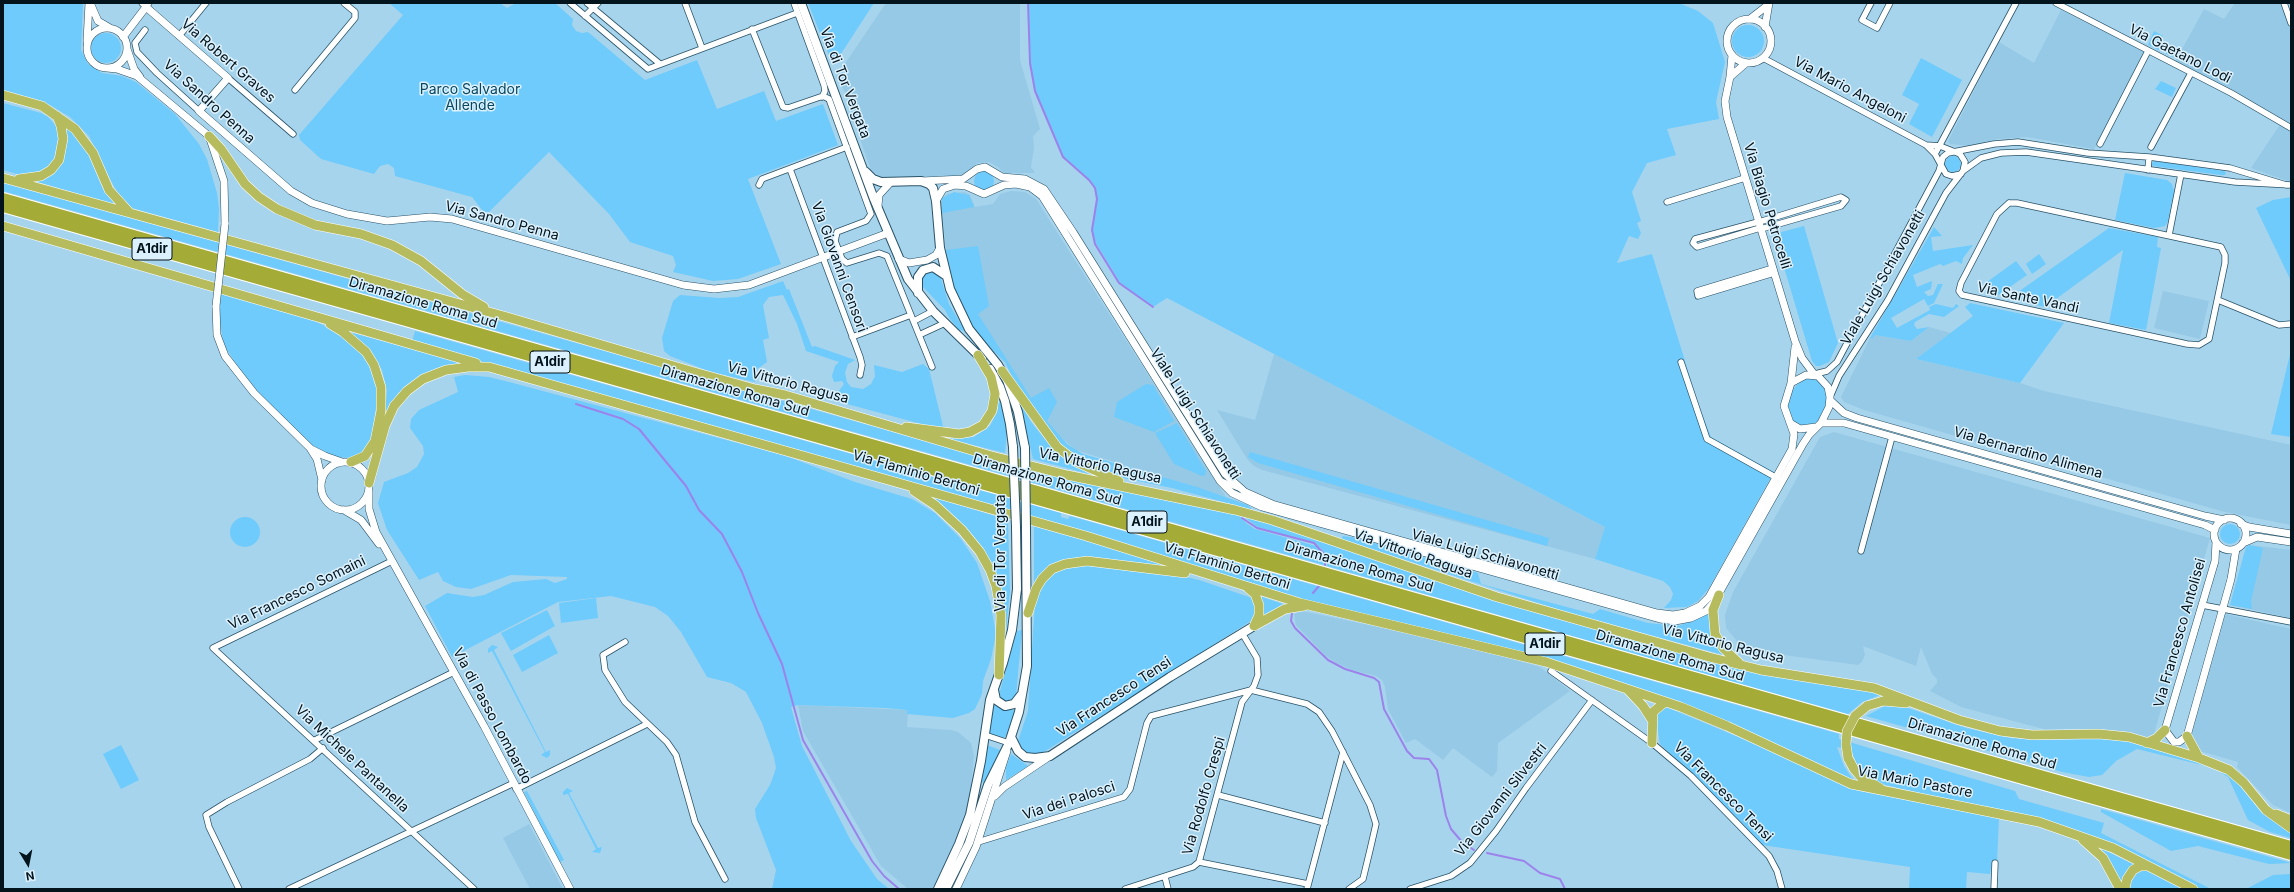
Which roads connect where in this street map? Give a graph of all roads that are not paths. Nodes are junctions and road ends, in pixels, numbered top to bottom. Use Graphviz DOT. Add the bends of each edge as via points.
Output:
graph roads {
  1 [pos="90,3"];
  2 [pos="206,3"];
  3 [pos="344,3"];
  4 [pos="570,3"];
  5 [pos="587,3"];
  6 [pos="598,3"];
  7 [pos="685,3"];
  8 [pos="794,3"];
  9 [pos="801,3"];
  10 [pos="1871,3"];
  11 [pos="1890,3"];
  12 [pos="2016,3"];
  13 [pos="2056,3"];
  14 [pos="2284,3"];
  15 [pos="146,4"];
  16 [pos="1768,4"];
  17 [pos="592,8"];
  18 [pos="797,13"];
  19 [pos="585,16"];
  20 [pos="1750,19"];
  21 [pos="2291,23"];
  22 [pos="1765,27"];
  23 [pos="110,28"];
  24 [pos="752,29"];
  25 [pos="145,30"];
  26 [pos="179,36"];
  27 [pos="123,37"];
  28 [pos="87,43"];
  29 [pos="702,48"];
  30 [pos="127,49"];
  31 [pos="2148,51"];
  32 [pos="1732,55"];
  33 [pos="1763,58"];
  34 [pos="1746,63"];
  35 [pos="660,64"];
  36 [pos="107,68"];
  37 [pos="2190,73"];
  38 [pos="1730,77"];
  39 [pos="228,78"];
  40 [pos="144,82"];
  41 [pos="295,90"];
  42 [pos="3,95"];
  43 [pos="825,97"];
  44 [pos="834,102"];
  45 [pos="199,112"];
  46 [pos="56,115"];
  47 [pos="2291,128"];
  48 [pos="293,134"];
  49 [pos="210,136"];
  50 [pos="2100,144"];
  51 [pos="1926,145"];
  52 [pos="1940,146"];
  53 [pos="847,147"];
  54 [pos="2151,147"];
  55 [pos="1954,152"];
  56 [pos="1935,154"];
  57 [pos="2149,157"];
  58 [pos="1941,166"];
  59 [pos="2230,168"];
  60 [pos="790,169"];
  61 [pos="2148,170"];
  62 [pos="865,172"];
  63 [pos="1962,172"];
  64 [pos="997,174"];
  65 [pos="2181,174"];
  66 [pos="3,178"];
  67 [pos="1745,178"];
  68 [pos="921,181"];
  69 [pos="2226,181"];
  70 [pos="890,183"];
  71 [pos="759,184"];
  72 [pos="2288,185"];
  73 [pos="995,190"];
  74 [pos="3,198"];
  75 [pos="936,201"];
  76 [pos="1667,202"];
  77 [pos="878,206"];
  78 [pos="3,207"];
  79 [pos="130,213"];
  80 [pos="1759,225"];
  81 [pos="3,226"];
  82 [pos="888,233"];
  83 [pos="2169,235"];
  84 [pos="940,248"];
  85 [pos="839,251"];
  86 [pos="823,257"];
  87 [pos="899,259"];
  88 [pos="1773,270"];
  89 [pos="946,275"];
  90 [pos="1717,288"];
  91 [pos="918,294"];
  92 [pos="2218,300"];
  93 [pos="280,306"];
  94 [pos="932,311"];
  95 [pos="911,315"];
  96 [pos="507,317"];
  97 [pos="914,321"];
  98 [pos="945,323"];
  99 [pos="2290,324"];
  100 [pos="919,336"];
  101 [pos="852,337"];
  102 [pos="1795,341"];
  103 [pos="978,355"];
  104 [pos="1681,362"];
  105 [pos="932,367"];
  106 [pos="1002,371"];
  107 [pos="506,372"];
  108 [pos="1814,374"];
  109 [pos="860,375"];
  110 [pos="1791,383"];
  111 [pos="1830,399"];
  112 [pos="1790,423"];
  113 [pos="881,425"];
  114 [pos="1820,425"];
  115 [pos="1892,437"];
  116 [pos="310,448"];
  117 [pos="1013,461"];
  118 [pos="346,462"];
  119 [pos="1777,478"];
  120 [pos="322,480"];
  121 [pos="891,480"];
  122 [pos="1220,481"];
  123 [pos="369,487"];
  124 [pos="1239,488"];
  125 [pos="1145,491"];
  126 [pos="343,509"];
  127 [pos="2224,520"];
  128 [pos="2241,524"];
  129 [pos="2215,530"];
  130 [pos="2291,534"];
  131 [pos="2216,542"];
  132 [pos="2291,542"];
  133 [pos="2242,543"];
  134 [pos="2236,548"];
  135 [pos="1862,551"];
  136 [pos="390,559"];
  137 [pos="1229,582"];
  138 [pos="1244,586"];
  139 [pos="1720,595"];
  140 [pos="2202,605"];
  141 [pos="1317,607"];
  142 [pos="2223,609"];
  143 [pos="1028,613"];
  144 [pos="2291,622"];
  145 [pos="1254,626"];
  146 [pos="1242,633"];
  147 [pos="625,642"];
  148 [pos="213,648"];
  149 [pos="1743,666"];
  150 [pos="1551,671"];
  151 [pos="454,672"];
  152 [pos="997,679"];
  153 [pos="1023,688"];
  154 [pos="1627,689"];
  155 [pos="1251,690"];
  156 [pos="1592,700"];
  157 [pos="1665,702"];
  158 [pos="1928,708"];
  159 [pos="1652,720"];
  160 [pos="647,724"];
  161 [pos="2165,730"];
  162 [pos="985,735"];
  163 [pos="2187,736"];
  164 [pos="315,740"];
  165 [pos="1010,740"];
  166 [pos="1652,743"];
  167 [pos="2147,743"];
  168 [pos="323,748"];
  169 [pos="1343,752"];
  170 [pos="1050,756"];
  171 [pos="2199,758"];
  172 [pos="515,786"];
  173 [pos="1899,794"];
  174 [pos="1218,795"];
  175 [pos="994,797"];
  176 [pos="2266,810"];
  177 [pos="2291,820"];
  178 [pos="1325,823"];
  179 [pos="2291,828"];
  180 [pos="411,832"];
  181 [pos="2068,832"];
  182 [pos="978,842"];
  183 [pos="2291,846"];
  184 [pos="2291,855"];
  185 [pos="1199,862"];
  186 [pos="1995,863"];
  187 [pos="2155,869"];
  188 [pos="1165,877"];
  189 [pos="725,879"];
  190 [pos="1307,886"];
  191 [pos="239,889"];
  192 [pos="289,889"];
  193 [pos="474,889"];
  194 [pos="570,889"];
  195 [pos="938,889"];
  196 [pos="946,889"];
  197 [pos="956,889"];
  198 [pos="1125,889"];
  199 [pos="1168,889"];
  200 [pos="1349,889"];
  201 [pos="1410,889"];
  202 [pos="1782,889"];
  203 [pos="1994,889"];
  204 [pos="2120,889"];
  205 [pos="2125,889"];
  206 [pos="2193,889"];
  1 -- 23 [label="street" via="98,21"];
  1 -- 28 [label="street"];
  2 -- 26 [label="street"];
  3 -- 41 [label="street" via="355,12 355,18"];
  4 -- 19 [label="street"];
  5 -- 17 [label="street"];
  6 -- 17 [label="street"];
  7 -- 29 [label="street"];
  8 -- 18 [label="street, Via di Tor Vergata"];
  9 -- 44 [label="main road, Via di Tor Vergata"];
  10 -- 11 [label="street" via="1862,20 1877,28"];
  12 -- 52 [label="street"];
  13 -- 31 [label="street, Via Gaetano Lodi"];
  14 -- 21 [label="street"];
  15 -- 26 [label="street, Via Robert Graves"];
  15 -- 27 [label="street"];
  16 -- 20 [label="street"];
  16 -- 22 [label="street"];
  17 -- 19 [label="street"];
  17 -- 35 [label="street"];
  18 -- 24 [label="street"];
  18 -- 43 [label="street, Via di Tor Vergata" via="824,85"];
  19 -- 35 [label="street" via="648,69"];
  20 -- 22 [label="street"];
  20 -- 32 [label="street" via="1738,22 1729,31 1727,44"];
  22 -- 33 [label="street" via="1770,44 1768,53"];
  23 -- 27 [label="street"];
  23 -- 28 [label="street" via="95,32"];
  24 -- 29 [label="street"];
  24 -- 43 [label="street" via="781,105 788,108"];
  25 -- 45 [label="street, Via Sandro Penna" via="135,43 137,52"];
  26 -- 39 [label="street, Via Robert Graves"];
  27 -- 30 [label="street"];
  28 -- 36 [label="street" via="87,53 92,62"];
  29 -- 35 [label="street"];
  30 -- 36 [label="street" via="120,63"];
  30 -- 40 [label="street" via="134,68"];
  31 -- 37 [label="street, Via Gaetano Lodi"];
  31 -- 50 [label="street"];
  32 -- 34 [label="street"];
  32 -- 38 [label="street, Via Biagio Petrocelli"];
  33 -- 34 [label="street"];
  33 -- 51 [label="street, Via Mario Angeloni"];
  34 -- 38 [label="street"];
  36 -- 40 [label="street" via="130,73"];
  37 -- 47 [label="street, Via Gaetano Lodi"];
  37 -- 54 [label="street"];
  38 -- 67 [label="street, Via Biagio Petrocelli" via="1725,110"];
  39 -- 45 [label="street"];
  39 -- 48 [label="street, Via Robert Graves"];
  40 -- 49 [label="street"];
  42 -- 46 [label="highway" via="40,105"];
  43 -- 44 [label="street, Via di Tor Vergata"];
  44 -- 53 [label="street, Via di Tor Vergata"];
  44 -- 62 [label="main road, Via di Tor Vergata"];
  45 -- 86 [label="street, Via Sandro Penna" via="294,193 315,204 361,217 390,221 430,217 457,220 678,284 707,289 729,289 749,285"];
  46 -- 66 [label="highway" via="63,139 61,153 55,165 44,175 36,178"];
  46 -- 79 [label="highway" via="75,129 88,144 109,190"];
  49 -- 96 [label="highway" via="245,184 277,209 293,218 315,225 361,234 392,245 421,261 470,299"];
  49 -- 116 [label="street, bridge" via="224,181 225,224 216,306 217,335 231,365 254,393"];
  51 -- 52 [label="street, Via Mario Angeloni"];
  51 -- 56 [label="street, Via Mario Angeloni"];
  52 -- 55 [label="street, Via Mario Angeloni"];
  52 -- 56 [label="street"];
  53 -- 60 [label="street"];
  53 -- 85 [label="street, Via di Tor Vergata" via="870,211 869,219 836,232 834,240"];
  55 -- 57 [label="street, Viale Luigi Schiavonetti" via="2013,142 2088,153"];
  55 -- 58 [label="street, Viale Luigi Schiavonetti" via="1946,154"];
  55 -- 63 [label="street" via="1964,159 1966,165"];
  56 -- 58 [label="street, Via Mario Angeloni"];
  57 -- 59 [label="street, Viale Luigi Schiavonetti"];
  57 -- 61 [label="street"];
  58 -- 63 [label="street" via="1949,175"];
  58 -- 108 [label="street, Viale Luigi Schiavonetti" via="1836,362 1827,371"];
  59 -- 69 [label="street"];
  59 -- 72 [label="street, Viale Luigi Schiavonetti"];
  60 -- 71 [label="street" via="762,179"];
  60 -- 86 [label="street, Via Giovanni Censori"];
  61 -- 63 [label="street, Viale Luigi Schiavonetti" via="2017,152 1985,157"];
  61 -- 65 [label="street, Viale Luigi Schiavonetti"];
  62 -- 70 [label="main road" via="875,180"];
  62 -- 77 [label="main road, Via di Tor Vergata"];
  63 -- 111 [label="street, Viale Luigi Schiavonetti" via="1946,193 1888,300 1839,376"];
  64 -- 68 [label="street, Viale Luigi Schiavonetti" via="982,167 964,179"];
  64 -- 73 [label="street" via="998,184"];
  64 -- 124 [label="street, Viale Luigi Schiavonetti" via="1002,177 1029,180 1051,197 1225,474"];
  65 -- 69 [label="street, Viale Luigi Schiavonetti"];
  65 -- 83 [label="street"];
  66 -- 79 [label="highway"];
  67 -- 76 [label="street"];
  67 -- 80 [label="street, Via Biagio Petrocelli"];
  68 -- 70 [label="main road"];
  68 -- 75 [label="main road, Via di Tor Vergata" via="932,186"];
  69 -- 72 [label="street, Viale Luigi Schiavonetti"];
  70 -- 77 [label="street" via="881,191"];
  73 -- 75 [label="street, Viale Luigi Schiavonetti" via="982,194 963,186 951,186 942,190"];
  73 -- 122 [label="street, Viale Luigi Schiavonetti" via="1006,185 1024,185 1035,190 1046,201"];
  74 -- 183 [label="highway, Diramazione Roma Sud / A1dir"];
  75 -- 84 [label="main road, Via di Tor Vergata"];
  77 -- 82 [label="main road, Via di Tor Vergata"];
  78 -- 184 [label="highway, Diramazione Roma Sud / A1dir"];
  79 -- 96 [label="highway"];
  80 -- 80 [label="street" via="1695,239 1693,243 1697,247"];
  80 -- 80 [label="street" via="1841,206 1846,200 1841,197"];
  80 -- 88 [label="street, Via Biagio Petrocelli"];
  81 -- 93 [label="highway"];
  82 -- 85 [label="street, Via Sandro Penna"];
  82 -- 87 [label="main road, Via di Tor Vergata"];
  83 -- 92 [label="street, Via Sante Vandi" via="2216,245 2223,249 2226,263"];
  83 -- 92 [label="street, Via Sante Vandi" via="2009,203 1997,214 1961,282 1959,291 1965,296 2194,345 2209,339"];
  84 -- 87 [label="street" via="936,255 928,260 909,263"];
  84 -- 89 [label="main road, Via di Tor Vergata"];
  85 -- 86 [label="street, Via Sandro Penna"];
  85 -- 95 [label="street" via="843,261 848,263 882,253 889,259"];
  86 -- 101 [label="street, Via Giovanni Censori"];
  87 -- 91 [label="main road, Via di Tor Vergata"];
  88 -- 90 [label="street"];
  88 -- 102 [label="street, Via Biagio Petrocelli"];
  89 -- 91 [label="main road" via="936,268 923,270 918,277"];
  89 -- 106 [label="main road, Via di Tor Vergata" via="966,325"];
  91 -- 94 [label="main road, Via di Tor Vergata"];
  92 -- 99 [label="street" via="2279,325"];
  93 -- 107 [label="highway"];
  93 -- 118 [label="highway" via="328,322 366,352 374,365 381,387 381,411 377,434 369,451 361,459"];
  94 -- 97 [label="street"];
  94 -- 98 [label="main road, Via di Tor Vergata"];
  95 -- 97 [label="street"];
  95 -- 101 [label="street"];
  96 -- 113 [label="highway, Via Vittorio Ragusa" via="694,372 785,395"];
  97 -- 100 [label="street"];
  98 -- 100 [label="street"];
  98 -- 103 [label="main road, Via di Tor Vergata"];
  100 -- 105 [label="street"];
  101 -- 109 [label="street, Via Giovanni Censori" via="862,362"];
  102 -- 108 [label="street, Via Biagio Petrocelli" via="1802,358"];
  102 -- 110 [label="street, Via Biagio Petrocelli" via="1795,363"];
  103 -- 113 [label="highway" via="992,380 995,401 989,417 977,429 956,434"];
  103 -- 117 [label="main road, Via di Tor Vergata, bridge" via="990,368 1000,387 1010,424"];
  104 -- 119 [label="street" via="1707,439"];
  106 -- 125 [label="highway" via="1050,439 1062,451 1090,469"];
  106 -- 143 [label="main road, Via di Tor Vergata, bridge" via="1017,407 1025,448"];
  107 -- 121 [label="highway, Via Flaminio Bertoni"];
  107 -- 123 [label="highway" via="489,367 461,367 436,374 412,387 397,402 387,419"];
  108 -- 110 [label="street, Viale Luigi Schiavonetti" via="1801,376"];
  108 -- 111 [label="street" via="1825,383"];
  110 -- 112 [label="street, Viale Luigi Schiavonetti" via="1784,406 1785,415"];
  111 -- 114 [label="street, Viale Luigi Schiavonetti" via="1828,410"];
  111 -- 127 [label="street, Via Bernardino Alimena" via="1844,413 1857,418"];
  112 -- 114 [label="street" via="1803,430"];
  112 -- 119 [label="street, Viale Luigi Schiavonetti" via="1794,444"];
  113 -- 117 [label="highway, Via Vittorio Ragusa"];
  114 -- 115 [label="street, Via Bernardino Alimena" via="1840,422"];
  114 -- 139 [label="street, Viale Luigi Schiavonetti" via="1805,441"];
  115 -- 129 [label="street, Via Bernardino Alimena" via="2205,525"];
  115 -- 135 [label="street"];
  116 -- 118 [label="street" via="325,456"];
  116 -- 120 [label="street" via="317,459"];
  117 -- 125 [label="highway, Via Vittorio Ragusa"];
  117 -- 152 [label="main road, Via di Tor Vergata, bridge" via="1016,527 1015,611"];
  118 -- 120 [label="street" via="332,465"];
  118 -- 123 [label="street" via="362,468"];
  119 -- 124 [label="street, Viale Luigi Schiavonetti" via="1708,599 1694,610 1673,615 1657,613 1272,504"];
  120 -- 126 [label="street" via="321,488 328,502"];
  121 -- 137 [label="highway, Via Flaminio Bertoni" via="1086,536"];
  121 -- 152 [label="highway" via="921,495 942,510 962,530 986,563 996,586 1001,615"];
  122 -- 124 [label="street"];
  122 -- 139 [label="street, Viale Luigi Schiavonetti" via="1232,493 1262,507 1660,619 1679,620 1699,614 1712,605"];
  123 -- 126 [label="street" via="365,499 359,505"];
  123 -- 136 [label="street, Via di Passo Lombardo" via="371,517"];
  125 -- 149 [label="highway, Via Vittorio Ragusa" via="1209,503 1272,520 1497,597"];
  126 -- 136 [label="street, Via di Passo Lombardo" via="360,520"];
  127 -- 128 [label="street" via="2235,519"];
  127 -- 129 [label="street"];
  128 -- 130 [label="street"];
  128 -- 133 [label="street" via="2245,533"];
  129 -- 131 [label="street"];
  131 -- 134 [label="street" via="2227,550"];
  131 -- 140 [label="street, Via Francesco Antolisei" via="2217,553"];
  132 -- 133 [label="street" via="2257,537"];
  133 -- 134 [label="street"];
  134 -- 142 [label="street"];
  136 -- 148 [label="street, Via Francesco Somaini"];
  136 -- 151 [label="street, Via di Passo Lombardo"];
  137 -- 138 [label="highway, Via Flaminio Bertoni"];
  137 -- 143 [label="highway" via="1172,570 1087,561 1073,562 1055,568 1044,576 1036,589"];
  138 -- 141 [label="highway, Via Flaminio Bertoni"];
  138 -- 145 [label="highway" via="1253,592 1258,602 1259,612"];
  139 -- 149 [label="highway" via="1713,610 1715,634 1726,652"];
  140 -- 142 [label="street"];
  140 -- 161 [label="street, Via Francesco Antolisei"];
  141 -- 145 [label="highway" via="1289,608"];
  141 -- 154 [label="highway, Via Mario Pastore" via="1520,655"];
  142 -- 144 [label="street"];
  142 -- 163 [label="street"];
  143 -- 153 [label="main road, Via di Tor Vergata" via="1027,666"];
  145 -- 146 [label="main road, Via Francesco Tensi"];
  146 -- 155 [label="street, Via Rodolfo Crespi" via="1258,662 1256,680"];
  146 -- 170 [label="main road, Via Francesco Tensi"];
  147 -- 160 [label="street" via="608,651 602,660 620,696"];
  148 -- 164 [label="street, Via Michele Pantanella"];
  149 -- 158 [label="highway, Via Vittorio Ragusa" via="1868,686"];
  150 -- 156 [label="street, Via Francesco Tensi"];
  151 -- 164 [label="street"];
  151 -- 172 [label="street, Via di Passo Lombardo"];
  152 -- 153 [label="main road" via="995,697 998,703 1005,706 1016,703"];
  152 -- 162 [label="main road, Via di Tor Vergata" via="990,700"];
  153 -- 165 [label="main road, Via di Tor Vergata"];
  154 -- 157 [label="highway, Via Mario Pastore"];
  154 -- 159 [label="highway"];
  155 -- 169 [label="street" via="1313,707 1324,718"];
  155 -- 174 [label="street, Via Rodolfo Crespi" via="1242,702"];
  155 -- 182 [label="street, Via dei Palosci" via="1151,716 1130,788 1124,797"];
  156 -- 166 [label="street, Via Francesco Tensi"];
  156 -- 201 [label="street, Via Giovanni Silvestri" via="1478,854 1461,870 1443,879"];
  157 -- 159 [label="highway" via="1654,710"];
  157 -- 173 [label="highway, Via Mario Pastore" via="1733,729 1845,782"];
  158 -- 167 [label="highway, Via Vittorio Ragusa" via="2007,732 2032,735 2112,734"];
  158 -- 173 [label="highway, bridge" via="1889,701 1867,706 1855,716 1848,731 1848,758 1854,770 1867,781"];
  159 -- 166 [label="highway"];
  160 -- 172 [label="street" via="540,778"];
  160 -- 189 [label="street" via="667,742 676,755 695,822"];
  161 -- 163 [label="street" via="2174,742 2179,742"];
  161 -- 167 [label="highway"];
  162 -- 165 [label="street"];
  162 -- 195 [label="main road, Via di Tor Vergata" via="969,820"];
  163 -- 171 [label="highway"];
  164 -- 168 [label="street, Via Michele Pantanella"];
  165 -- 170 [label="main road" via="1025,757"];
  165 -- 175 [label="street, Via di Tor Vergata"];
  165 -- 196 [label="main road, Via di Tor Vergata" via="992,775 969,843"];
  166 -- 202 [label="street, Via Francesco Tensi" via="1696,781 1769,856"];
  167 -- 171 [label="highway, Via Vittorio Ragusa"];
  168 -- 180 [label="street, Via Michele Pantanella"];
  168 -- 191 [label="street" via="310,759 206,815 209,827"];
  169 -- 178 [label="street"];
  169 -- 200 [label="street" via="1376,821 1364,877"];
  170 -- 175 [label="street, Via Francesco Tensi" via="1004,787"];
  171 -- 176 [label="highway, Via Vittorio Ragusa" via="2225,767 2236,775"];
  172 -- 180 [label="street"];
  172 -- 194 [label="street, Via di Passo Lombardo"];
  173 -- 181 [label="highway, Via Mario Pastore" via="2039,822"];
  174 -- 178 [label="street"];
  174 -- 185 [label="street, Via Rodolfo Crespi"];
  175 -- 182 [label="street, Via di Tor Vergata"];
  176 -- 177 [label="highway"];
  176 -- 179 [label="highway, Via Vittorio Ragusa"];
  178 -- 190 [label="street"];
  180 -- 192 [label="street"];
  180 -- 193 [label="street, Via Michele Pantanella"];
  181 -- 187 [label="highway, Via Mario Pastore" via="2113,848"];
  181 -- 204 [label="highway" via="2084,840 2099,853"];
  182 -- 197 [label="street, Via di Tor Vergata"];
  185 -- 188 [label="street, Via Rodolfo Crespi" via="1195,867"];
  185 -- 190 [label="street"];
  186 -- 203 [label="street"];
  187 -- 205 [label="highway" via="2147,865 2136,868 2129,875"];
  187 -- 206 [label="highway, Via Mario Pastore"];
  188 -- 198 [label="street, Via Rodolfo Crespi"];
  188 -- 199 [label="street"];
}
